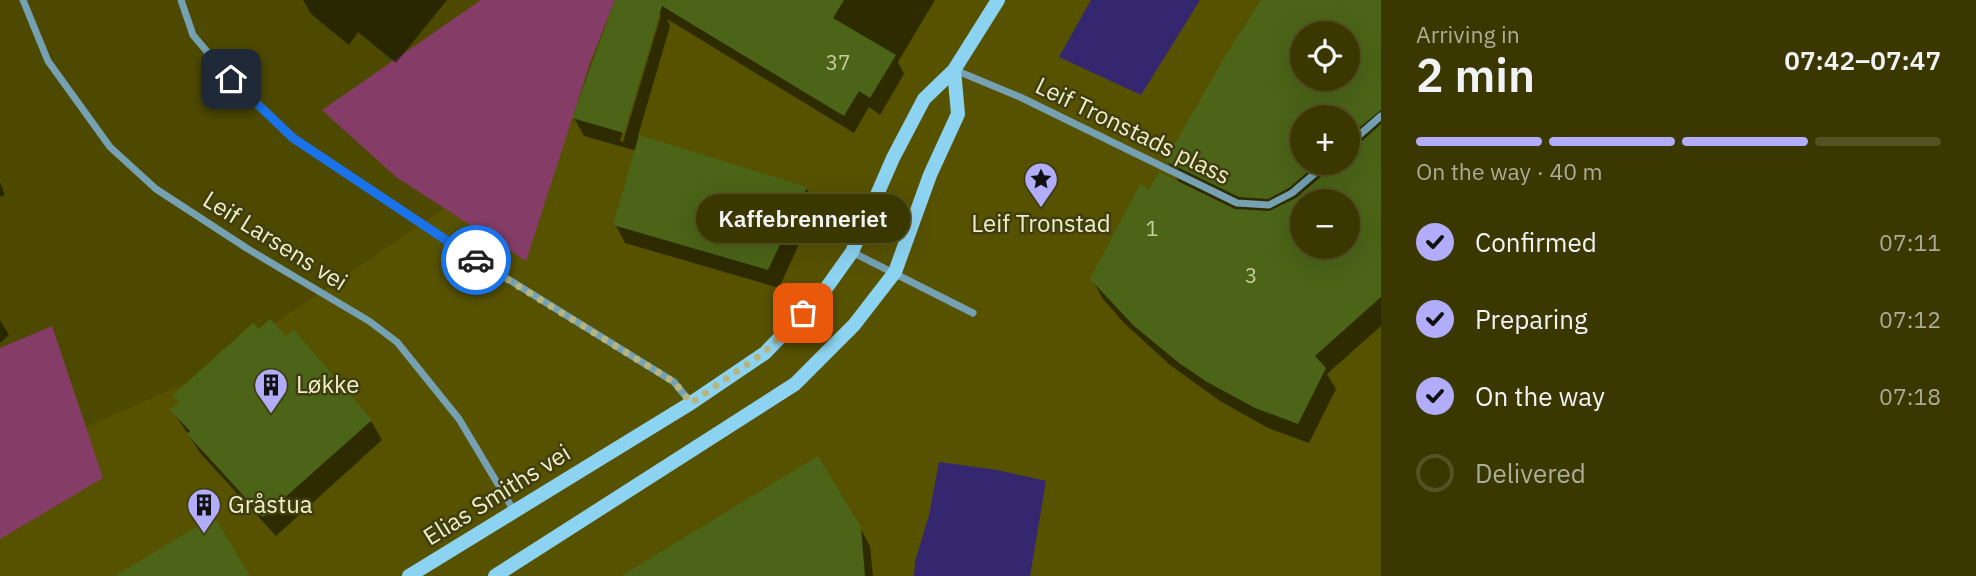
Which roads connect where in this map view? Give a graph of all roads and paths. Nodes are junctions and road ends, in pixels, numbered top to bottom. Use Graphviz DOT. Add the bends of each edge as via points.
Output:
graph roads {
  1 [pos="23,0"];
  2 [pos="181,0"];
  3 [pos="998,0"];
  4 [pos="954,70"];
  5 [pos="1381,116"];
  6 [pos="1360,134"];
  7 [pos="1313,175"];
  8 [pos="852,252"];
  9 [pos="895,272"];
  10 [pos="973,313"];
  11 [pos="691,403"];
  12 [pos="514,510"];
  13 [pos="409,576"];
  14 [pos="495,576"];
  1 -- 12 [label="street, Leif Larsens vei" via="48,61 110,147 156,189 397,342 459,419"];
  2 -- 11 [label="street" via="193,35 293,138 674,382"];
  3 -- 4 [label="main road, Elias Smiths vei"];
  4 -- 7 [label="street, Leif Tronstads plass" via="1020,97 1237,203 1269,205"];
  4 -- 8 [label="main road, Elias Smiths vei" via="924,99"];
  4 -- 9 [label="main road" via="958,114"];
  5 -- 6 [label="street"];
  8 -- 9 [label="street"];
  8 -- 11 [label="main road, Elias Smiths vei" via="822,294 765,352"];
  9 -- 10 [label="street"];
  9 -- 14 [label="main road" via="854,325 795,384"];
  11 -- 12 [label="main road, Elias Smiths vei"];
  12 -- 13 [label="main road, Elias Smiths vei"];
}
